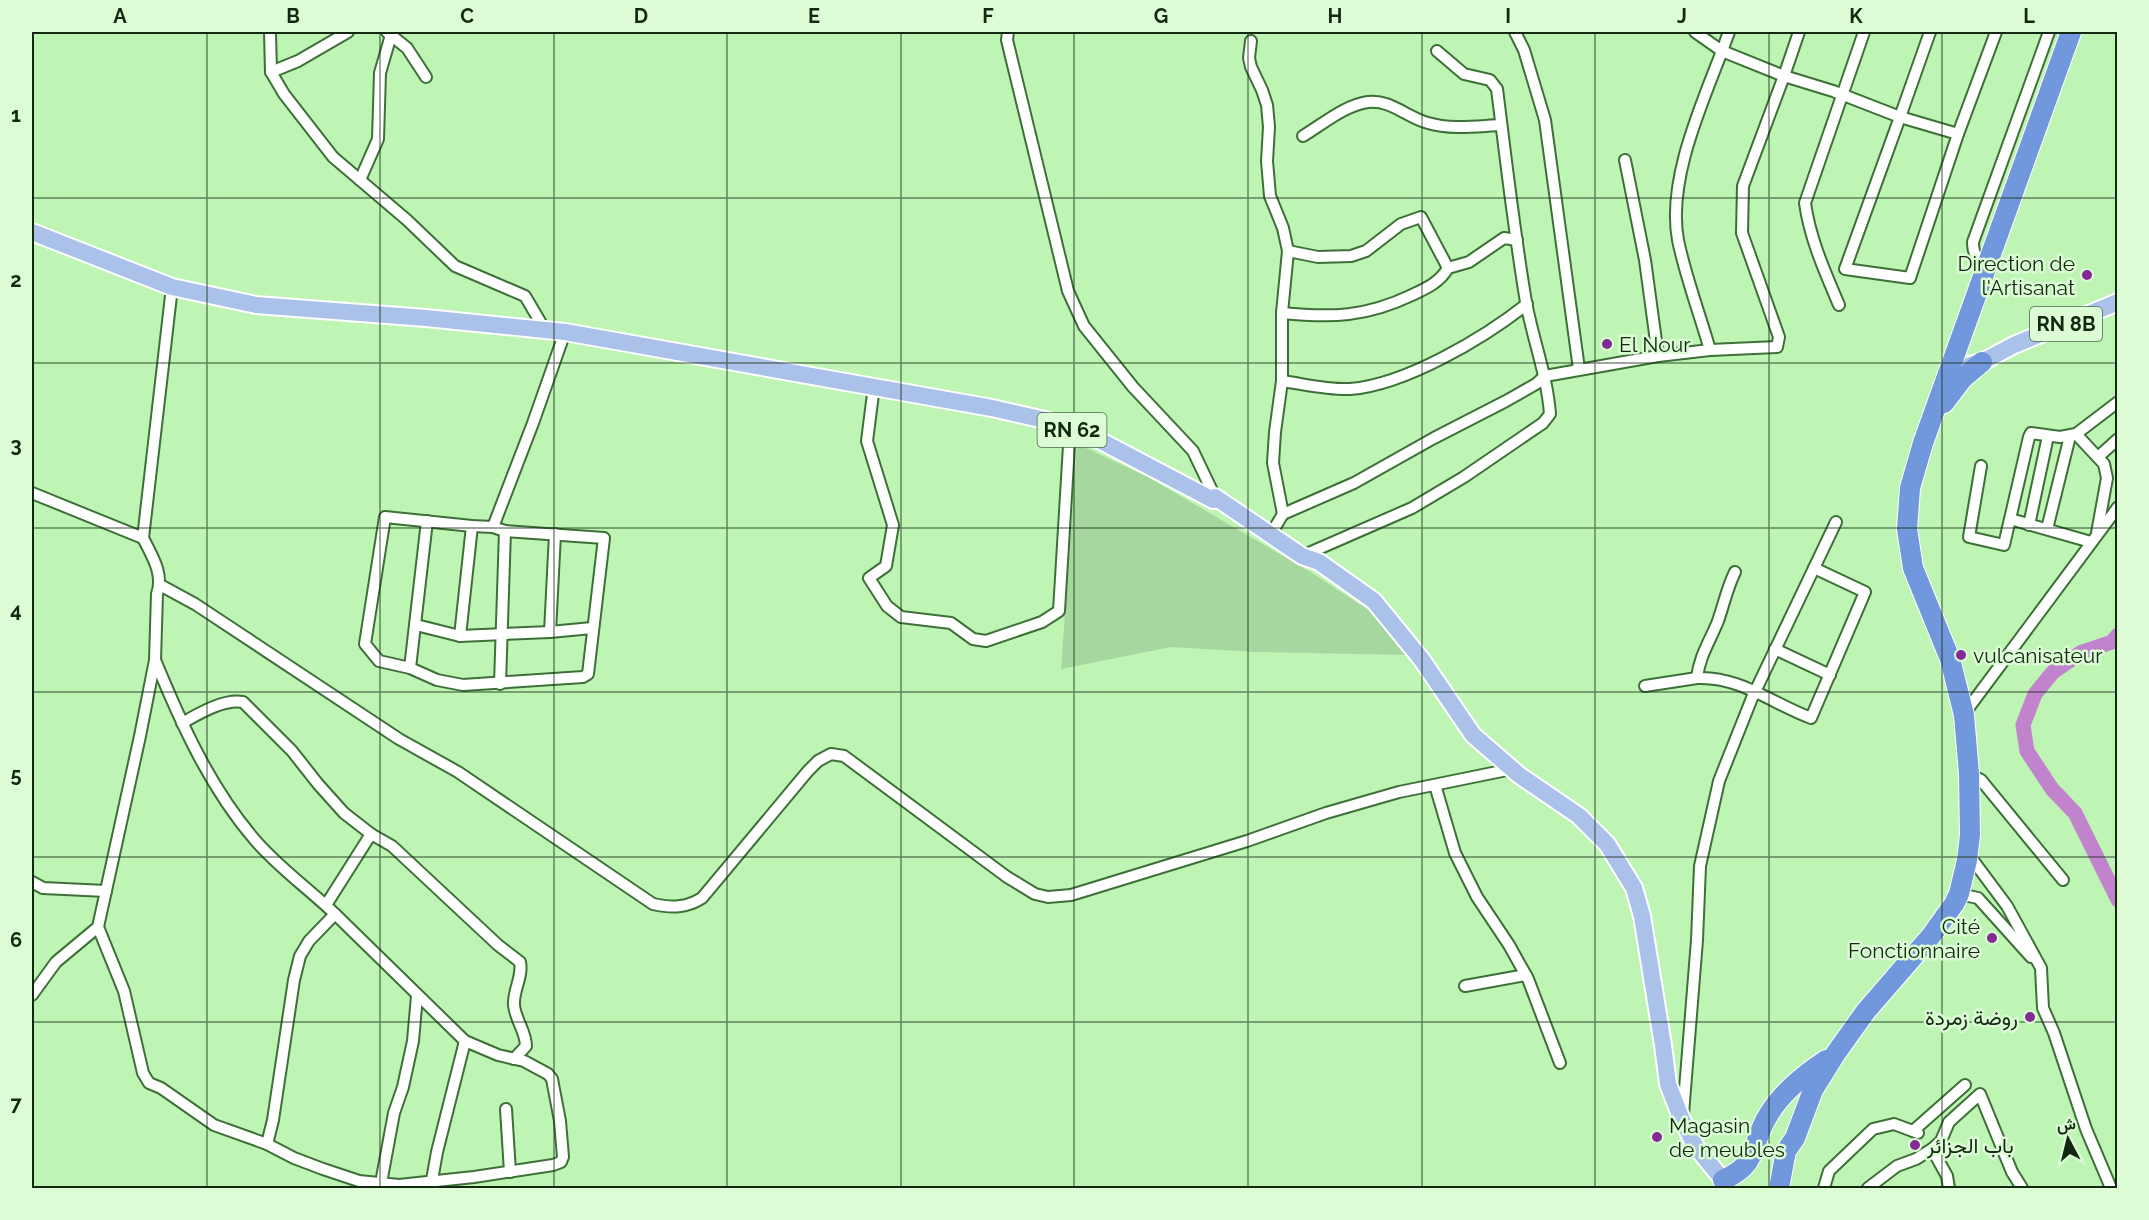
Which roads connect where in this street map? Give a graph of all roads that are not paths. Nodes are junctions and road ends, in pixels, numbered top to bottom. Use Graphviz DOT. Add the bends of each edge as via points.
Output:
graph roads {
  1 [pos="270,32"];
  2 [pos="348,32"];
  3 [pos="1008,32"];
  4 [pos="1515,32"];
  5 [pos="1695,32"];
  6 [pos="1729,32"];
  7 [pos="1799,32"];
  8 [pos="1864,32"];
  9 [pos="1930,32"];
  10 [pos="1996,32"];
  11 [pos="2049,32"];
  12 [pos="2071,32"];
  13 [pos="389,33"];
  14 [pos="1251,41"];
  15 [pos="2043,48"];
  16 [pos="1437,51"];
  17 [pos="1722,51"];
  18 [pos="2063,55"];
  19 [pos="272,72"];
  20 [pos="1784,76"];
  21 [pos="426,77"];
  22 [pos="1841,95"];
  23 [pos="1900,117"];
  24 [pos="1501,125"];
  25 [pos="1958,134"];
  26 [pos="1303,136"];
  27 [pos="2010,140"];
  28 [pos="2030,147"];
  29 [pos="1625,160"];
  30 [pos="360,180"];
  31 [pos="32,232"];
  32 [pos="1517,240"];
  33 [pos="1288,251"];
  34 [pos="1987,265"];
  35 [pos="1448,268"];
  36 [pos="1845,269"];
  37 [pos="1823,270"];
  38 [pos="172,288"];
  39 [pos="2118,302"];
  40 [pos="1527,304"];
  41 [pos="1839,306"];
  42 [pos="1282,313"];
  43 [pos="545,330"];
  44 [pos="565,332"];
  45 [pos="2014,345"];
  46 [pos="1710,350"];
  47 [pos="1658,356"];
  48 [pos="1954,358"];
  49 [pos="1982,362"];
  50 [pos="1580,369"];
  51 [pos="1545,376"];
  52 [pos="1282,381"];
  53 [pos="874,386"];
  54 [pos="2118,402"];
  55 [pos="1932,420"];
  56 [pos="1070,429"];
  57 [pos="2073,435"];
  58 [pos="2048,436"];
  59 [pos="2118,439"];
  60 [pos="2098,458"];
  61 [pos="1981,466"];
  62 [pos="2118,469"];
  63 [pos="2107,478"];
  64 [pos="32,493"];
  65 [pos="1215,497"];
  66 [pos="2118,507"];
  67 [pos="1283,514"];
  68 [pos="2010,519"];
  69 [pos="427,521"];
  70 [pos="1836,522"];
  71 [pos="2029,525"];
  72 [pos="472,526"];
  73 [pos="493,527"];
  74 [pos="2047,530"];
  75 [pos="505,531"];
  76 [pos="555,534"];
  77 [pos="1271,534"];
  78 [pos="143,538"];
  79 [pos="2094,538"];
  80 [pos="1302,556"];
  81 [pos="1814,568"];
  82 [pos="1735,572"];
  83 [pos="160,585"];
  84 [pos="416,625"];
  85 [pos="592,628"];
  86 [pos="550,632"];
  87 [pos="502,635"];
  88 [pos="460,636"];
  89 [pos="1775,649"];
  90 [pos="155,660"];
  91 [pos="410,668"];
  92 [pos="1830,675"];
  93 [pos="1697,678"];
  94 [pos="500,684"];
  95 [pos="1646,686"];
  96 [pos="1755,691"];
  97 [pos="1964,715"];
  98 [pos="182,723"];
  99 [pos="1512,769"];
  100 [pos="1969,774"];
  101 [pos="1435,785"];
  102 [pos="372,834"];
  103 [pos="1966,867"];
  104 [pos="2063,880"];
  105 [pos="32,882"];
  106 [pos="106,891"];
  107 [pos="1959,894"];
  108 [pos="326,905"];
  109 [pos="335,914"];
  110 [pos="98,927"];
  111 [pos="2041,968"];
  112 [pos="1526,975"];
  113 [pos="1465,986"];
  114 [pos="32,995"];
  115 [pos="417,996"];
  116 [pos="465,1041"];
  117 [pos="1836,1053"];
  118 [pos="514,1059"];
  119 [pos="1560,1063"];
  120 [pos="1965,1085"];
  121 [pos="506,1108"];
  122 [pos="1682,1120"];
  123 [pos="1795,1138"];
  124 [pos="267,1144"];
  125 [pos="1932,1149"];
  126 [pos="510,1172"];
  127 [pos="2012,1172"];
  128 [pos="432,1180"];
  129 [pos="381,1183"];
  130 [pos="1725,1184"];
  131 [pos="1779,1188"];
  132 [pos="1791,1188"];
  133 [pos="1824,1188"];
  134 [pos="1868,1188"];
  135 [pos="1949,1188"];
  136 [pos="2013,1188"];
  137 [pos="2022,1188"];
  138 [pos="2111,1188"];
  1 -- 19 [label="street"];
  2 -- 19 [label="street"];
  3 -- 65 [label="street" via="1068,291 1084,326 1193,452"];
  4 -- 50 [label="street" via="1545,120"];
  5 -- 17 [label="street"];
  6 -- 17 [label="street"];
  7 -- 20 [label="street"];
  8 -- 22 [label="street"];
  9 -- 23 [label="street"];
  10 -- 25 [label="street"];
  11 -- 15 [label="street"];
  12 -- 18 [label="highway"];
  13 -- 21 [label="street" via="407,48"];
  13 -- 30 [label="street" via="380,73 378,140"];
  14 -- 33 [label="street" via="1251,68 1267,105 1270,196"];
  15 -- 18 [label="street"];
  15 -- 27 [label="street"];
  16 -- 24 [label="street" via="1464,74 1490,80 1497,89"];
  17 -- 20 [label="street"];
  17 -- 46 [label="street" via="1684,154 1676,209 1678,240"];
  18 -- 28 [label="highway"];
  19 -- 30 [label="street" via="284,94 333,157"];
  20 -- 22 [label="street"];
  20 -- 46 [label="street" via="1743,186 1742,233 1779,337 1777,347"];
  22 -- 23 [label="street"];
  22 -- 37 [label="street" via="1805,203 1808,226"];
  23 -- 25 [label="street"];
  23 -- 36 [label="street"];
  24 -- 26 [label="street" via="1442,127 1381,103 1368,102 1346,109"];
  24 -- 32 [label="street"];
  25 -- 36 [label="street" via="1910,278"];
  27 -- 28 [label="street"];
  27 -- 34 [label="street" via="1973,242 1975,257"];
  28 -- 34 [label="highway"];
  29 -- 47 [label="street" via="1645,260"];
  30 -- 43 [label="street" via="455,266 525,296"];
  31 -- 38 [label="main road, RN 62"];
  32 -- 35 [label="street" via="1504,238 1469,262"];
  32 -- 40 [label="street"];
  33 -- 35 [label="street" via="1351,256 1366,251 1401,224 1421,217"];
  33 -- 42 [label="street"];
  34 -- 48 [label="highway"];
  35 -- 42 [label="street" via="1442,279 1372,311 1328,316"];
  36 -- 37 [label="street"];
  37 -- 41 [label="street"];
  38 -- 43 [label="main road, RN 62" via="256,305"];
  38 -- 78 [label="street"];
  39 -- 45 [label="main road, RN 8B"];
  40 -- 51 [label="street"];
  40 -- 52 [label="street" via="1466,345 1373,387 1347,389"];
  42 -- 52 [label="street"];
  43 -- 44 [label="main road, RN 62"];
  44 -- 53 [label="main road, RN 62"];
  44 -- 73 [label="street"];
  45 -- 48 [label="main road, RN 8B"];
  45 -- 49 [label="main road, RN 8B"];
  46 -- 47 [label="street"];
  47 -- 50 [label="street"];
  48 -- 49 [label="main road, RN 8B" via="1963,366"];
  48 -- 55 [label="highway"];
  49 -- 55 [label="highway" via="1955,388"];
  50 -- 51 [label="street"];
  51 -- 67 [label="street" via="1354,483"];
  51 -- 80 [label="street" via="1550,414 1543,423 1412,508"];
  52 -- 67 [label="street" via="1273,463"];
  53 -- 56 [label="main road, RN 62" via="992,408"];
  53 -- 56 [label="street" via="867,441 893,525 886,566 869,578 887,606 901,617 951,623 978,641 1042,622 1059,611"];
  54 -- 57 [label="street"];
  55 -- 97 [label="highway" via="1910,488 1907,529 1913,568 1941,636"];
  56 -- 65 [label="main road, RN 62" via="1099,440 1213,500"];
  57 -- 58 [label="street"];
  57 -- 60 [label="street"];
  57 -- 74 [label="street"];
  58 -- 68 [label="street" via="2031,433 2029,437"];
  58 -- 71 [label="street"];
  59 -- 60 [label="street"];
  60 -- 63 [label="street"];
  61 -- 68 [label="street" via="1969,537 2004,545"];
  62 -- 63 [label="street"];
  63 -- 79 [label="street"];
  64 -- 78 [label="street"];
  65 -- 77 [label="main road, RN 62"];
  66 -- 79 [label="street"];
  67 -- 77 [label="street"];
  68 -- 71 [label="street"];
  69 -- 72 [label="street"];
  69 -- 84 [label="street"];
  69 -- 91 [label="street" via="384,517 365,644 379,661"];
  70 -- 81 [label="street"];
  71 -- 74 [label="street"];
  72 -- 73 [label="street"];
  72 -- 88 [label="street"];
  73 -- 75 [label="street"];
  74 -- 79 [label="street"];
  75 -- 76 [label="street"];
  75 -- 87 [label="street"];
  76 -- 85 [label="street" via="604,538"];
  76 -- 86 [label="street"];
  77 -- 80 [label="main road, RN 62"];
  78 -- 83 [label="street" via="156,563"];
  79 -- 97 [label="street"];
  80 -- 99 [label="main road, RN 62" via="1319,562 1374,601 1422,660 1473,735"];
  81 -- 89 [label="street"];
  81 -- 92 [label="street" via="1865,592"];
  82 -- 93 [label="street" via="1698,665"];
  83 -- 90 [label="street"];
  83 -- 101 [label="street" via="399,739 458,772 653,904 668,907 684,907 702,898 808,771 831,754 844,756 1007,877 1035,894 1048,897 1071,895 1326,813"];
  84 -- 88 [label="street"];
  84 -- 91 [label="street"];
  85 -- 86 [label="street"];
  85 -- 94 [label="street" via="588,674"];
  86 -- 87 [label="street"];
  87 -- 88 [label="street"];
  87 -- 94 [label="street"];
  89 -- 92 [label="street"];
  89 -- 96 [label="street"];
  90 -- 98 [label="street"];
  90 -- 106 [label="street"];
  91 -- 94 [label="street" via="436,680 463,686"];
  92 -- 96 [label="street" via="1811,718"];
  93 -- 95 [label="street"];
  93 -- 96 [label="street" via="1712,678"];
  96 -- 122 [label="street" via="1719,781 1700,866"];
  97 -- 100 [label="highway"];
  98 -- 102 [label="street" via="227,703 243,702 345,813"];
  98 -- 108 [label="street" via="207,771 255,840"];
  99 -- 101 [label="street"];
  99 -- 122 [label="main road, RN 62" via="1579,816 1607,844 1634,888 1642,916 1668,1084"];
  100 -- 103 [label="highway"];
  100 -- 104 [label="street" via="1981,780"];
  101 -- 112 [label="street" via="1455,853 1477,897"];
  102 -- 108 [label="street"];
  102 -- 118 [label="street" via="392,846 519,962 521,972 514,1006 526,1047"];
  103 -- 107 [label="highway"];
  103 -- 111 [label="street" via="1994,889 2007,906"];
  105 -- 106 [label="street" via="43,888"];
  106 -- 110 [label="street"];
  107 -- 111 [label="street" via="1978,898"];
  107 -- 117 [label="highway" via="1931,936 1866,1011"];
  108 -- 109 [label="street"];
  109 -- 115 [label="street"];
  109 -- 124 [label="street" via="300,956"];
  110 -- 114 [label="street" via="56,962"];
  110 -- 124 [label="street" via="124,991 143,1073 149,1083 214,1125"];
  111 -- 138 [label="street" via="2043,1008"];
  112 -- 113 [label="street"];
  112 -- 119 [label="street"];
  115 -- 116 [label="street"];
  115 -- 129 [label="street" via="413,1041"];
  116 -- 118 [label="street"];
  116 -- 128 [label="street"];
  117 -- 123 [label="highway" via="1813,1090"];
  117 -- 130 [label="highway" via="1787,1091 1769,1114 1749,1163"];
  118 -- 126 [label="street" via="552,1079 563,1157 553,1165"];
  120 -- 133 [label="street" via="1915,1132 1894,1124 1873,1128 1829,1171"];
  121 -- 126 [label="street"];
  122 -- 130 [label="main road, RN 62" via="1696,1147"];
  123 -- 131 [label="highway" via="1786,1150"];
  123 -- 132 [label="highway"];
  124 -- 129 [label="street" via="324,1169"];
  125 -- 127 [label="street" via="1941,1141 1949,1122 1980,1094"];
  125 -- 134 [label="street" via="1897,1166"];
  125 -- 135 [label="street"];
  126 -- 128 [label="street"];
  127 -- 136 [label="street"];
  127 -- 137 [label="street"];
  128 -- 129 [label="street" via="399,1185"];
}
